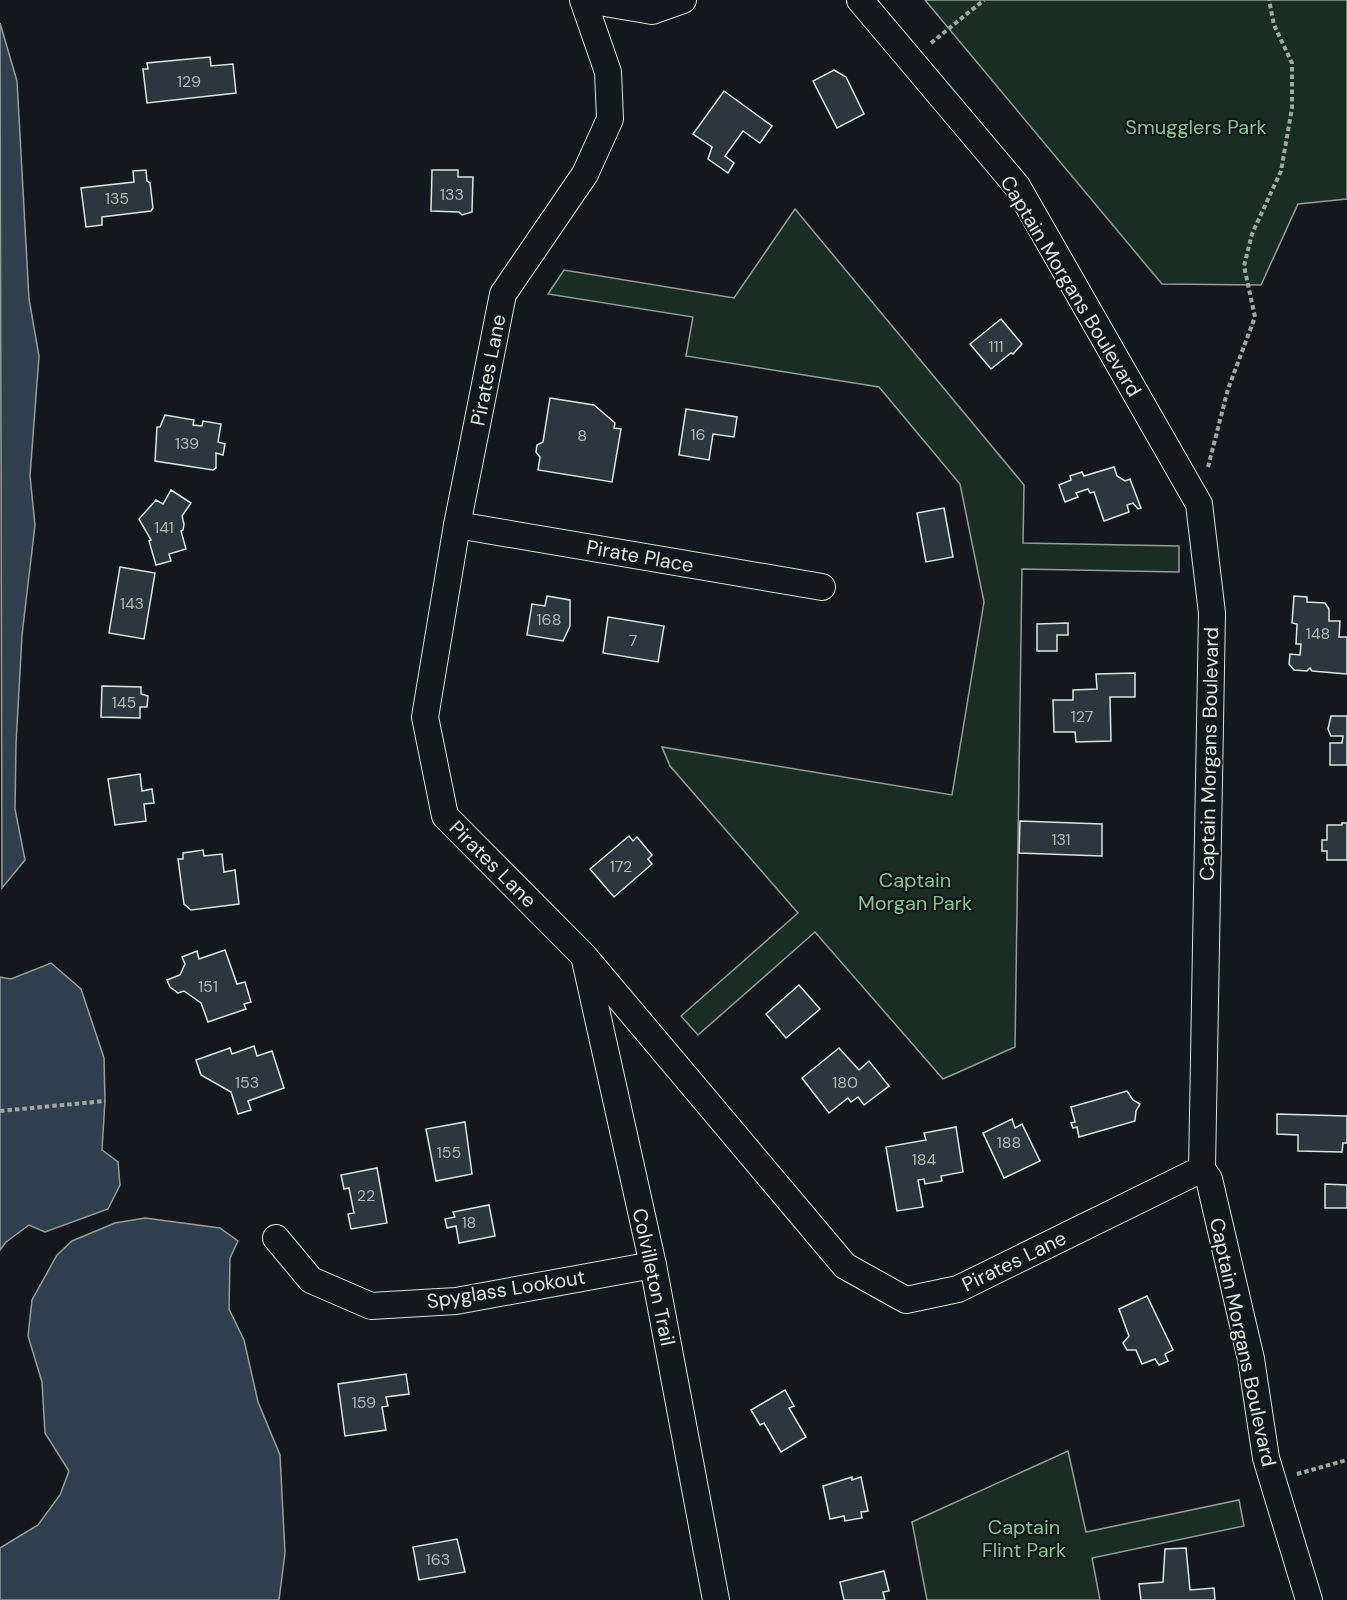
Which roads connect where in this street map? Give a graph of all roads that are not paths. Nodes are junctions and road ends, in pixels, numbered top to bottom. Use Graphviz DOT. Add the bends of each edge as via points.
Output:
graph roads {
  1 [pos="582,0"];
  2 [pos="587,0"];
  3 [pos="683,0"];
  4 [pos="860,0"];
  5 [pos="457,525"];
  6 [pos="822,587"];
  7 [pos="584,956"];
  8 [pos="1202,1169"];
  9 [pos="276,1238"];
  10 [pos="653,1265"];
  11 [pos="716,1600"];
  12 [pos="1309,1600"];
  1 -- 5 [label="street, Pirates Lane" via="608,72 610,119 585,174 503,294"];
  2 -- 3 [label="street" via="652,11"];
  4 -- 8 [label="street, Captain Morgans Boulevard" via="1017,186 1199,504 1212,613"];
  5 -- 6 [label="street, Pirate Place"];
  5 -- 7 [label="street, Pirates Lane" via="425,717 445,816"];
  7 -- 8 [label="street, Pirates Lane" via="845,1266 906,1300 958,1289"];
  7 -- 10 [label="street, Colvilleton Trail"];
  8 -- 12 [label="street, Captain Morgans Boulevard" via="1209,1179 1251,1359 1266,1458"];
  9 -- 10 [label="street, Spyglass Lookout" via="311,1280 371,1306 456,1301"];
  10 -- 11 [label="street, Colvilleton Trail"];
}
